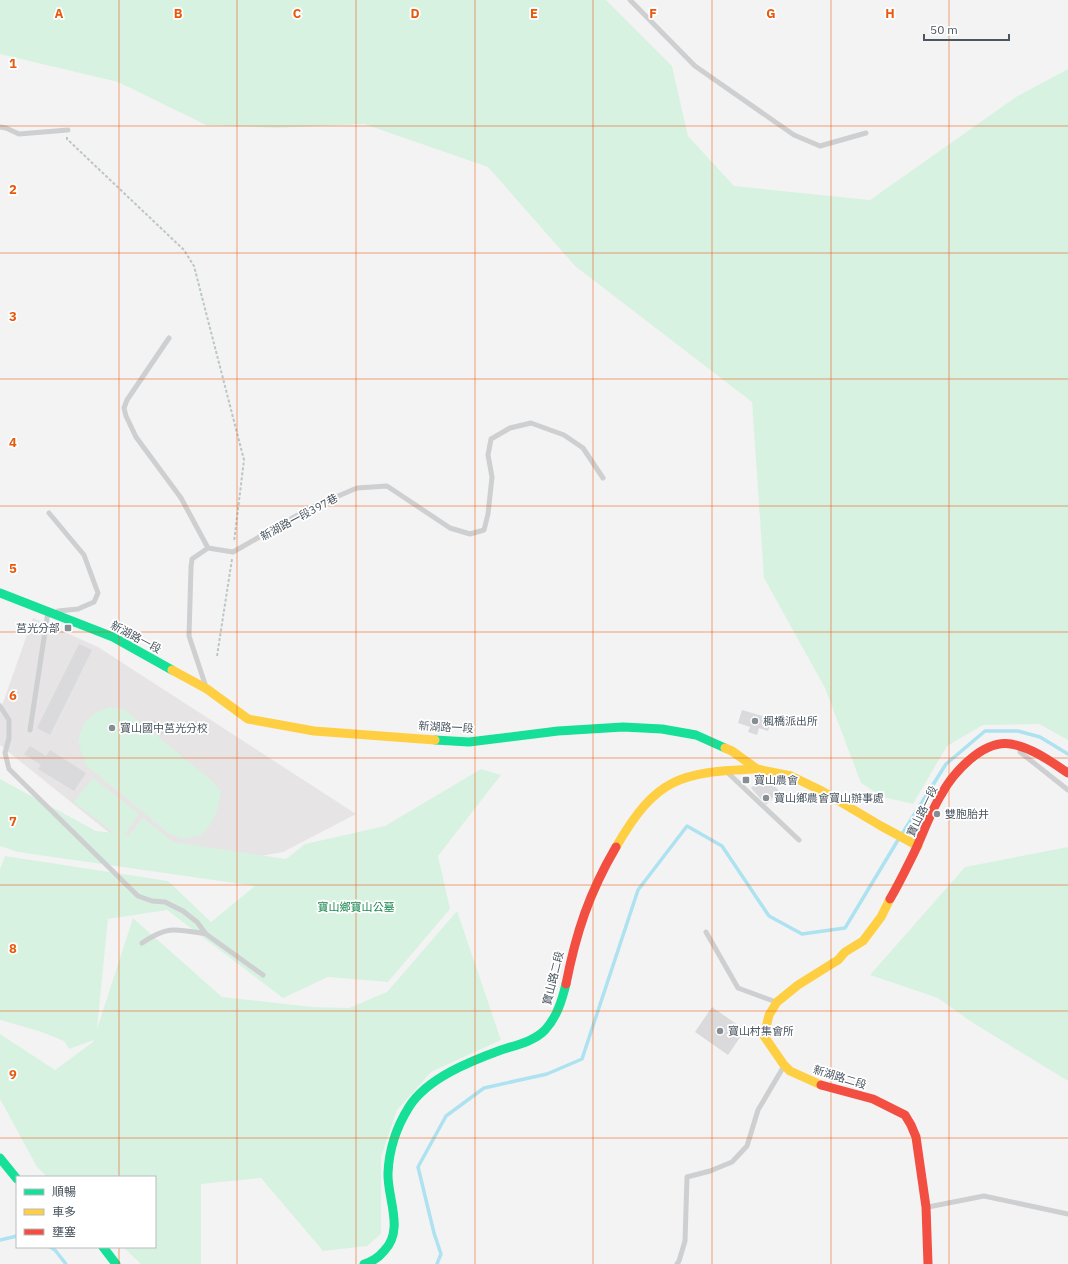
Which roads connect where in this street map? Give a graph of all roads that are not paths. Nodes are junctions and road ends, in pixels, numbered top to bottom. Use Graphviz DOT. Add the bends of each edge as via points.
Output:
graph roads {
  1 [pos="630,0"];
  2 [pos="0,127"];
  3 [pos="68,130"];
  4 [pos="866,133"];
  5 [pos="169,338"];
  6 [pos="603,478"];
  7 [pos="49,513"];
  8 [pos="208,548"];
  9 [pos="0,593"];
  10 [pos="48,612"];
  11 [pos="207,689"];
  12 [pos="0,706"];
  13 [pos="30,730"];
  14 [pos="1010,744"];
  15 [pos="757,769"];
  16 [pos="725,771"];
  17 [pos="1068,773"];
  18 [pos="1068,790"];
  19 [pos="800,840"];
  20 [pos="918,846"];
  21 [pos="706,932"];
  22 [pos="206,934"];
  23 [pos="142,943"];
  24 [pos="263,975"];
  25 [pos="777,1002"];
  26 [pos="784,1065"];
  27 [pos="0,1158"];
  28 [pos="16,1178"];
  29 [pos="926,1207"];
  30 [pos="1068,1214"];
  31 [pos="104,1248"];
  32 [pos="116,1264"];
  33 [pos="364,1264"];
  34 [pos="677,1264"];
  35 [pos="928,1264"];
  1 -- 4 [label="lane" via="695,66 794,135 820,146"];
  2 -- 3 [label="lane" via="19,134"];
  5 -- 8 [label="lane" via="124,408 136,437 181,498"];
  6 -- 8 [label="lane, 新湖路一段397巷" via="583,448 564,435 530,423 510,428 491,439 488,455 492,477 484,530 470,534 450,528 387,486 357,488 310,508 233,552"];
  7 -- 10 [label="lane" via="84,556 98,593 94,602 78,610"];
  8 -- 11 [label="lane" via="192,560 189,636"];
  9 -- 10 [label="street, 新湖路一段"];
  10 -- 11 [label="street, 新湖路一段" via="113,637"];
  10 -- 13 [label="lane"];
  11 -- 15 [label="street, 新湖路一段" via="248,719 314,731 469,742 623,727 662,729 696,735 732,751"];
  12 -- 22 [label="lane" via="9,720 9,738 5,753 9,769 138,896 165,902 183,911 197,922"];
  14 -- 17 [label="street, 寶山路一段" via="1036,752"];
  14 -- 18 [label="lane"];
  14 -- 20 [label="street, 寶山路一段" via="992,746 974,755 960,769 941,794"];
  15 -- 16 [label="street, 寶山路二段"];
  15 -- 20 [label="street, 新湖路一段" via="791,776"];
  16 -- 19 [label="lane"];
  16 -- 33 [label="street, 寶山路二段" via="683,777 669,785 646,803 626,829 588,901 576,935 560,1007 544,1031 452,1072 416,1098 395,1135 390,1155 388,1180 395,1229 391,1244 380,1256"];
  20 -- 25 [label="street, 新湖路二段" via="881,917 863,941"];
  21 -- 25 [label="lane" via="738,988"];
  22 -- 23 [label="lane" via="168,930 155,934"];
  22 -- 24 [label="lane"];
  25 -- 26 [label="street, 新湖路二段" via="769,1015 764,1036"];
  26 -- 29 [label="street, 新湖路二段" via="790,1072 804,1078 826,1087 873,1099 905,1115 916,1137"];
  26 -- 34 [label="lane" via="758,1110 746,1146 732,1162 687,1177 685,1241"];
  27 -- 28 [label="street"];
  29 -- 30 [label="lane" via="984,1196"];
  29 -- 35 [label="street, 新湖路二段"];
  31 -- 32 [label="street"];
}
